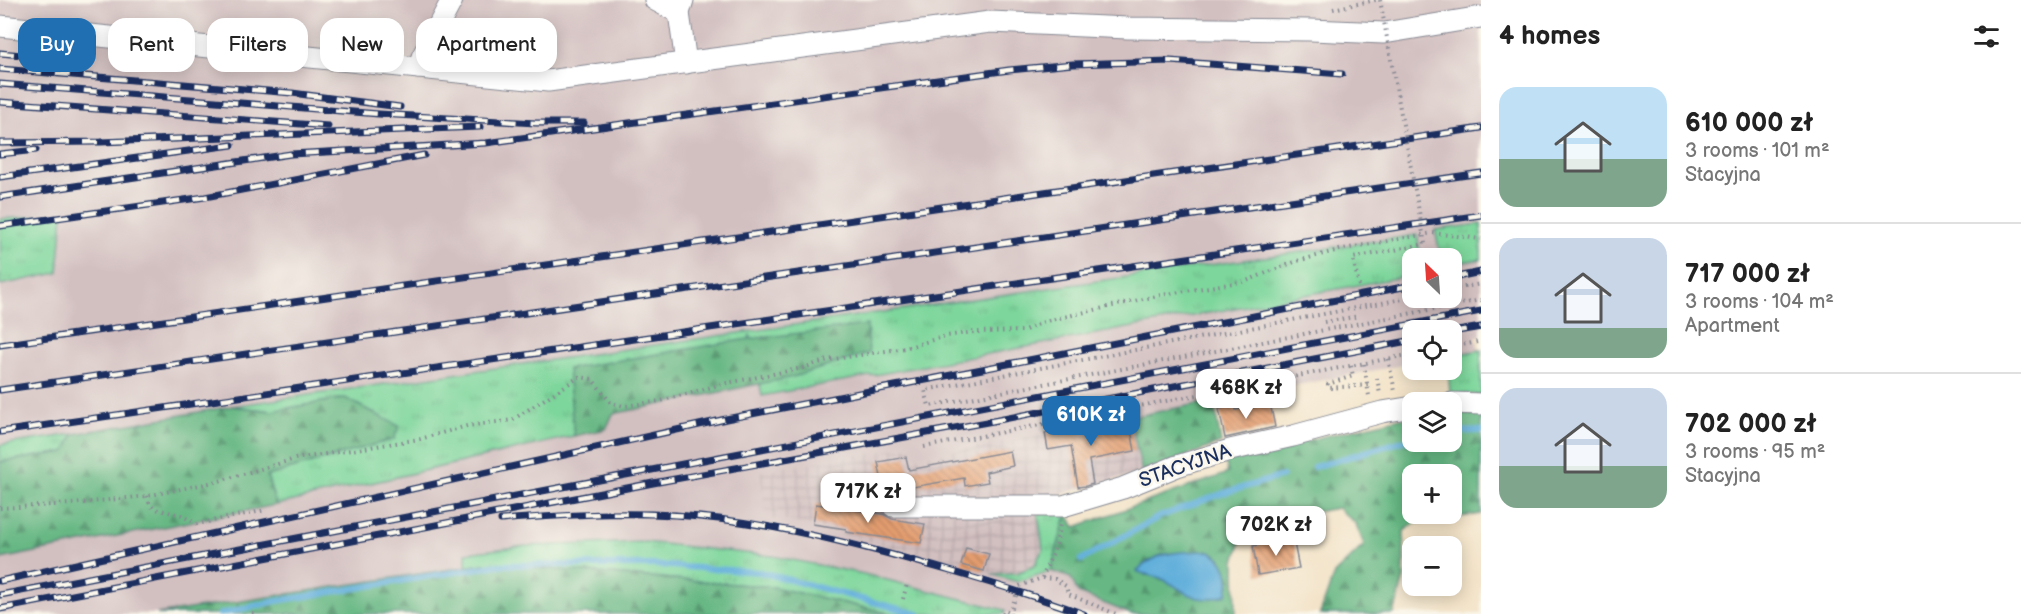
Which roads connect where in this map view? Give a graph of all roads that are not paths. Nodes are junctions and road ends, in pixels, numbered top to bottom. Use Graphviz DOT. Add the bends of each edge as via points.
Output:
graph roads {
  1 [pos="452,0"];
  2 [pos="655,0"];
  3 [pos="681,6"];
  4 [pos="1481,16"];
  5 [pos="443,18"];
  6 [pos="0,26"];
  7 [pos="686,63"];
  8 [pos="416,68"];
  9 [pos="458,72"];
  10 [pos="1462,403"];
  11 [pos="1402,404"];
  12 [pos="1481,404"];
  13 [pos="893,506"];
  1 -- 5 [label="street"];
  2 -- 3 [label="street"];
  3 -- 7 [label="street"];
  4 -- 7 [label="street" via="1384,33 990,22"];
  6 -- 8 [label="street"];
  7 -- 9 [label="street" via="548,81"];
  10 -- 12 [label="street"];
  11 -- 13 [label="street, STACYJNA" via="1230,450 1063,506"];
}
